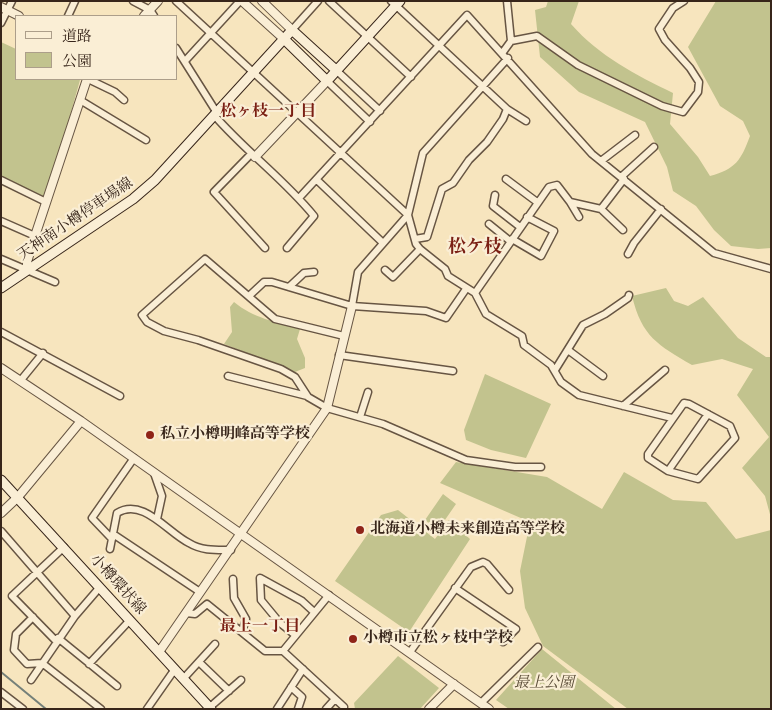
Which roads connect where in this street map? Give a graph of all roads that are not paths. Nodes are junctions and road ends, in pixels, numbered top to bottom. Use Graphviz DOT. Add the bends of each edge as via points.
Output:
graph roads {
  1 [pos="12,1"];
  2 [pos="75,1"];
  3 [pos="132,1"];
  4 [pos="158,1"];
  5 [pos="176,1"];
  6 [pos="241,1"];
  7 [pos="262,1"];
  8 [pos="318,1"];
  9 [pos="329,1"];
  10 [pos="507,1"];
  11 [pos="684,1"];
  12 [pos="396,3"];
  13 [pos="4,9"];
  14 [pos="149,14"];
  15 [pos="17,15"];
  16 [pos="68,15"];
  17 [pos="1,23"];
  18 [pos="292,30"];
  19 [pos="211,33"];
  20 [pos="367,36"];
  21 [pos="284,39"];
  22 [pos="511,41"];
  23 [pos="440,46"];
  24 [pos="178,51"];
  25 [pos="503,52"];
  26 [pos="508,58"];
  27 [pos="185,61"];
  28 [pos="337,71"];
  29 [pos="254,72"];
  30 [pos="412,77"];
  31 [pos="87,80"];
  32 [pos="89,80"];
  33 [pos="327,81"];
  34 [pos="484,86"];
  35 [pos="80,100"];
  36 [pos="124,100"];
  37 [pos="508,109"];
  38 [pos="380,111"];
  39 [pos="297,113"];
  40 [pos="215,114"];
  41 [pos="526,121"];
  42 [pos="370,122"];
  43 [pos="634,135"];
  44 [pos="146,140"];
  45 [pos="654,147"];
  46 [pos="341,153"];
  47 [pos="253,156"];
  48 [pos="601,161"];
  49 [pos="623,178"];
  50 [pos="506,179"];
  51 [pos="1,180"];
  52 [pos="317,180"];
  53 [pos="495,195"];
  54 [pos="299,198"];
  55 [pos="46,202"];
  56 [pos="537,202"];
  57 [pos="570,202"];
  58 [pos="601,208"];
  59 [pos="661,209"];
  60 [pos="408,215"];
  61 [pos="527,217"];
  62 [pos="579,217"];
  63 [pos="1,221"];
  64 [pos="489,224"];
  65 [pos="520,227"];
  66 [pos="623,230"];
  67 [pos="34,236"];
  68 [pos="415,239"];
  69 [pos="511,240"];
  70 [pos="383,242"];
  71 [pos="265,248"];
  72 [pos="287,248"];
  73 [pos="420,249"];
  74 [pos="628,254"];
  75 [pos="1,259"];
  76 [pos="771,269"];
  77 [pos="27,270"];
  78 [pos="384,270"];
  79 [pos="314,272"];
  80 [pos="54,282"];
  81 [pos="290,287"];
  82 [pos="1,288"];
  83 [pos="466,289"];
  84 [pos="475,293"];
  85 [pos="629,294"];
  86 [pos="249,296"];
  87 [pos="352,306"];
  88 [pos="1,332"];
  89 [pos="344,336"];
  90 [pos="568,350"];
  91 [pos="43,353"];
  92 [pos="340,355"];
  93 [pos="1,368"];
  94 [pos="556,370"];
  95 [pos="666,370"];
  96 [pos="453,371"];
  97 [pos="228,376"];
  98 [pos="603,376"];
  99 [pos="21,380"];
  100 [pos="368,392"];
  101 [pos="120,396"];
  102 [pos="307,396"];
  103 [pos="622,406"];
  104 [pos="327,408"];
  105 [pos="708,414"];
  106 [pos="360,417"];
  107 [pos="672,418"];
  108 [pos="81,421"];
  109 [pos="134,458"];
  110 [pos="541,467"];
  111 [pos="668,471"];
  112 [pos="154,473"];
  113 [pos="1,480"];
  114 [pos="18,497"];
  115 [pos="1,513"];
  116 [pos="157,519"];
  117 [pos="1,531"];
  118 [pos="242,535"];
  119 [pos="113,536"];
  120 [pos="64,547"];
  121 [pos="110,549"];
  122 [pos="231,550"];
  123 [pos="37,572"];
  124 [pos="233,579"];
  125 [pos="100,587"];
  126 [pos="455,588"];
  127 [pos="509,590"];
  128 [pos="200,592"];
  129 [pos="329,595"];
  130 [pos="314,612"];
  131 [pos="186,613"];
  132 [pos="75,616"];
  133 [pos="33,618"];
  134 [pos="130,620"];
  135 [pos="242,632"];
  136 [pos="295,635"];
  137 [pos="57,640"];
  138 [pos="503,642"];
  139 [pos="215,644"];
  140 [pos="538,647"];
  141 [pos="282,650"];
  142 [pos="159,652"];
  143 [pos="410,652"];
  144 [pos="42,663"];
  145 [pos="200,663"];
  146 [pos="89,664"];
  147 [pos="175,669"];
  148 [pos="303,669"];
  149 [pos="184,678"];
  150 [pos="30,680"];
  151 [pos="241,680"];
  152 [pos="454,684"];
  153 [pos="117,686"];
  154 [pos="291,687"];
  155 [pos="229,691"];
  156 [pos="1,692"];
  157 [pos="336,699"];
  158 [pos="481,703"];
  159 [pos="344,706"];
  160 [pos="150,708"];
  161 [pos="211,708"];
  162 [pos="23,709"];
  163 [pos="101,709"];
  164 [pos="277,709"];
  165 [pos="298,709"];
  166 [pos="326,709"];
  167 [pos="429,709"];
  168 [pos="489,709"];
  1 -- 13 [label="street"];
  2 -- 16 [label="street"];
  3 -- 14 [label="street"];
  4 -- 14 [label="street"];
  5 -- 19 [label="street"];
  6 -- 19 [label="street"];
  6 -- 21 [label="street"];
  7 -- 18 [label="street"];
  8 -- 18 [label="street"];
  9 -- 20 [label="street"];
  10 -- 22 [label="street"];
  11 -- 22 [label="street" via="673,8 659,29 699,82 698,92 683,112 662,106 578,65 537,36"];
  12 -- 20 [label="main road"];
  12 -- 23 [label="street"];
  13 -- 15 [label="street"];
  13 -- 17 [label="street"];
  18 -- 21 [label="main road, 天神南小樽停車場線"];
  18 -- 28 [label="main road"];
  19 -- 27 [label="street"];
  19 -- 29 [label="street"];
  20 -- 28 [label="main road"];
  20 -- 30 [label="street"];
  21 -- 29 [label="main road, 天神南小樽停車場線"];
  21 -- 33 [label="main road"];
  22 -- 25 [label="street"];
  23 -- 25 [label="street" via="467,14"];
  23 -- 30 [label="street"];
  23 -- 34 [label="street"];
  24 -- 27 [label="street"];
  25 -- 26 [label="street"];
  26 -- 34 [label="street"];
  26 -- 48 [label="street"];
  27 -- 40 [label="street"];
  28 -- 33 [label="main road"];
  28 -- 38 [label="street"];
  29 -- 39 [label="street"];
  29 -- 40 [label="main road, 天神南小樽停車場線"];
  30 -- 38 [label="street"];
  31 -- 35 [label="street"];
  32 -- 36 [label="street"];
  33 -- 39 [label="street"];
  33 -- 42 [label="street"];
  34 -- 37 [label="street"];
  34 -- 60 [label="street" via="424,153"];
  35 -- 44 [label="street"];
  35 -- 55 [label="street"];
  37 -- 41 [label="street"];
  37 -- 68 [label="street" via="487,142 453,183 442,189 427,237"];
  38 -- 42 [label="street"];
  39 -- 46 [label="street"];
  39 -- 47 [label="street"];
  40 -- 47 [label="street"];
  40 -- 77 [label="main road, 天神南小樽停車場線" via="155,180 133,199"];
  42 -- 46 [label="street"];
  43 -- 48 [label="street"];
  45 -- 49 [label="street"];
  46 -- 52 [label="street"];
  46 -- 60 [label="street"];
  47 -- 54 [label="street"];
  47 -- 71 [label="street" via="214,192"];
  48 -- 49 [label="street"];
  49 -- 58 [label="street"];
  49 -- 59 [label="street"];
  50 -- 56 [label="street"];
  51 -- 55 [label="street"];
  52 -- 54 [label="street"];
  52 -- 70 [label="street"];
  53 -- 65 [label="street" via="493,206"];
  54 -- 72 [label="street" via="314,216"];
  55 -- 67 [label="street"];
  56 -- 57 [label="street" via="549,187 557,185"];
  56 -- 61 [label="street"];
  57 -- 58 [label="street"];
  57 -- 62 [label="street"];
  58 -- 66 [label="street"];
  59 -- 74 [label="street"];
  59 -- 76 [label="street" via="714,253"];
  60 -- 68 [label="street"];
  60 -- 70 [label="street"];
  61 -- 65 [label="street"];
  61 -- 69 [label="street" via="554,231 541,256"];
  63 -- 67 [label="street"];
  64 -- 69 [label="street"];
  65 -- 69 [label="street"];
  67 -- 77 [label="street"];
  68 -- 73 [label="street"];
  69 -- 84 [label="street"];
  70 -- 87 [label="street" via="358,272"];
  73 -- 78 [label="street" via="393,277"];
  73 -- 83 [label="street"];
  75 -- 77 [label="street"];
  77 -- 80 [label="street"];
  77 -- 82 [label="main road, 天神南小樽停車場線"];
  79 -- 81 [label="street" via="304,273"];
  81 -- 86 [label="street" via="264,282"];
  81 -- 87 [label="street"];
  83 -- 84 [label="street"];
  83 -- 87 [label="street" via="446,318 426,310"];
  84 -- 94 [label="street" via="486,314 522,336 524,344"];
  85 -- 90 [label="street" via="605,314 583,325"];
  86 -- 89 [label="street" via="275,319"];
  86 -- 102 [label="street" via="205,259 142,315 147,322 164,331 281,369 295,377"];
  87 -- 89 [label="street"];
  88 -- 91 [label="street"];
  89 -- 92 [label="street"];
  90 -- 94 [label="street"];
  90 -- 98 [label="street"];
  91 -- 99 [label="street"];
  91 -- 101 [label="street"];
  92 -- 96 [label="street"];
  92 -- 104 [label="street"];
  93 -- 99 [label="street"];
  94 -- 103 [label="street" via="561,382 579,395"];
  95 -- 103 [label="street"];
  97 -- 102 [label="street"];
  99 -- 108 [label="street"];
  100 -- 106 [label="street"];
  102 -- 104 [label="street"];
  103 -- 107 [label="street"];
  104 -- 106 [label="street"];
  104 -- 118 [label="street"];
  105 -- 107 [label="street" via="684,403"];
  105 -- 111 [label="street"];
  105 -- 111 [label="street" via="730,426 734,438 698,479"];
  106 -- 110 [label="street" via="466,460"];
  107 -- 111 [label="street" via="648,454 648,458"];
  108 -- 109 [label="street"];
  108 -- 114 [label="street"];
  109 -- 112 [label="street"];
  109 -- 119 [label="street" via="92,518"];
  112 -- 116 [label="street" via="162,496"];
  112 -- 118 [label="street"];
  113 -- 114 [label="main road, 小樽環状線"];
  114 -- 115 [label="street"];
  114 -- 120 [label="main road, 小樽環状線"];
  116 -- 119 [label="street" via="144,512 121,511 117,513"];
  116 -- 122 [label="street" via="188,543 204,550"];
  117 -- 123 [label="street"];
  118 -- 122 [label="street"];
  118 -- 129 [label="street"];
  119 -- 121 [label="street"];
  119 -- 128 [label="street"];
  120 -- 123 [label="street"];
  120 -- 125 [label="main road, 小樽環状線"];
  122 -- 128 [label="street"];
  123 -- 132 [label="street"];
  123 -- 133 [label="street" via="12,596"];
  124 -- 135 [label="street" via="234,598 246,619"];
  125 -- 132 [label="street"];
  125 -- 134 [label="main road, 小樽環状線"];
  126 -- 127 [label="street" via="471,566 483,562"];
  126 -- 138 [label="street" via="516,629"];
  126 -- 143 [label="street"];
  128 -- 131 [label="street"];
  129 -- 130 [label="street"];
  129 -- 143 [label="street"];
  130 -- 136 [label="street"];
  130 -- 136 [label="street" via="302,601 260,578 261,600"];
  131 -- 135 [label="street" via="194,614 207,604"];
  131 -- 142 [label="street"];
  132 -- 137 [label="street"];
  133 -- 137 [label="street"];
  133 -- 144 [label="street" via="16,634 14,650 27,664"];
  134 -- 142 [label="main road, 小樽環状線"];
  134 -- 146 [label="street"];
  135 -- 141 [label="street" via="265,651"];
  136 -- 141 [label="street"];
  137 -- 144 [label="street"];
  137 -- 146 [label="street"];
  139 -- 145 [label="street"];
  140 -- 158 [label="street"];
  141 -- 148 [label="street"];
  142 -- 147 [label="main road, 小樽環状線"];
  143 -- 152 [label="street"];
  144 -- 150 [label="street"];
  144 -- 163 [label="street"];
  145 -- 149 [label="street"];
  145 -- 155 [label="street"];
  146 -- 153 [label="street"];
  147 -- 149 [label="main road, 小樽環状線"];
  147 -- 160 [label="street"];
  148 -- 154 [label="street"];
  148 -- 157 [label="street"];
  149 -- 161 [label="main road, 小樽環状線"];
  151 -- 155 [label="street"];
  152 -- 158 [label="street"];
  152 -- 167 [label="street"];
  154 -- 164 [label="street"];
  154 -- 165 [label="street" via="302,697"];
  155 -- 161 [label="street"];
  156 -- 162 [label="street"];
  157 -- 159 [label="street"];
  157 -- 166 [label="street"];
  158 -- 168 [label="street"];
}
